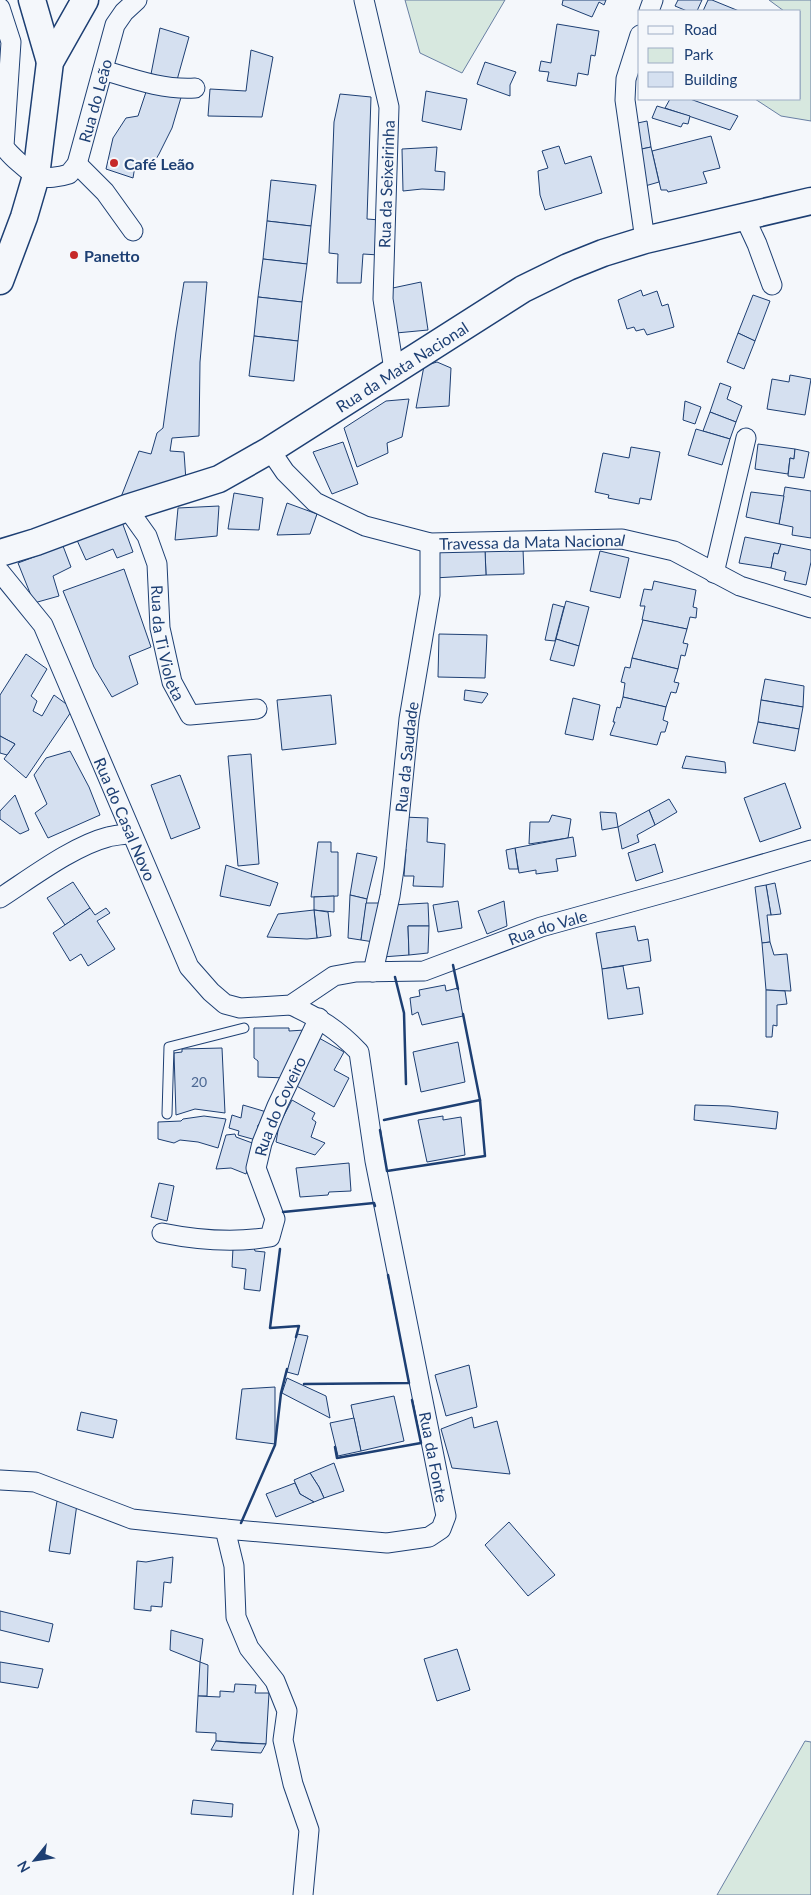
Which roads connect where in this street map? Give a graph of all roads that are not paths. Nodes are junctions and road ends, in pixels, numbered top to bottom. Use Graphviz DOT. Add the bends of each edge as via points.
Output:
graph roads {
  1 [pos="32,0"];
  2 [pos="85,0"];
  3 [pos="136,0"];
  4 [pos="364,0"];
  5 [pos="0,8"];
  6 [pos="638,40"];
  7 [pos="50,62"];
  8 [pos="103,70"];
  9 [pos="196,88"];
  10 [pos="77,164"];
  11 [pos="36,176"];
  12 [pos="811,201"];
  13 [pos="744,216"];
  14 [pos="133,231"];
  15 [pos="645,240"];
  16 [pos="0,281"];
  17 [pos="772,284"];
  18 [pos="394,370"];
  19 [pos="746,438"];
  20 [pos="270,450"];
  21 [pos="127,508"];
  22 [pos="430,542"];
  23 [pos="0,553"];
  24 [pos="0,572"];
  25 [pos="714,573"];
  26 [pos="811,608"];
  27 [pos="257,708"];
  28 [pos="131,833"];
  29 [pos="811,850"];
  30 [pos="0,898"];
  31 [pos="373,972"];
  32 [pos="290,1004"];
  33 [pos="319,1018"];
  34 [pos="244,1028"];
  35 [pos="167,1114"];
  36 [pos="162,1233"];
  37 [pos="0,1480"];
  38 [pos="225,1529"];
  39 [pos="303,1895"];
  1 -- 7 [label="street"];
  2 -- 7 [label="street"];
  3 -- 8 [label="street, Rua do Leão" via="115,25"];
  4 -- 18 [label="street, Rua da Seixeirinha" via="388,107 383,299"];
  5 -- 11 [label="street" via="11,42 4,146"];
  6 -- 15 [label="street" via="626,79 625,100"];
  7 -- 11 [label="street"];
  8 -- 9 [label="street" via="152,85"];
  8 -- 10 [label="street, Rua do Leão"];
  10 -- 11 [label="street, Rua do Leão" via="69,174"];
  10 -- 14 [label="street" via="105,192"];
  11 -- 16 [label="street"];
  12 -- 13 [label="street, Rua da Mata Nacional"];
  13 -- 15 [label="street, Rua da Mata Nacional"];
  13 -- 17 [label="street"];
  15 -- 18 [label="street, Rua da Mata Nacional" via="602,253 545,278"];
  18 -- 20 [label="street, Rua da Mata Nacional"];
  19 -- 25 [label="street"];
  20 -- 21 [label="street, Rua da Mata Nacional" via="207,484"];
  20 -- 22 [label="street, Travessa da Mata Nacional" via="285,472 315,502 365,526"];
  21 -- 23 [label="street, Rua da Mata Nacional"];
  21 -- 27 [label="street, Rua da Ti Violeta" via="147,536 157,564 160,628 172,682 190,715"];
  22 -- 25 [label="street, Travessa da Mata Nacional" via="622,539 674,551"];
  22 -- 31 [label="street, Rua da Saudade" via="430,595 409,719 394,869"];
  24 -- 28 [label="street, Rua do Casal Novo" via="43,625"];
  25 -- 26 [label="street, Travessa da Mata Nacional" via="740,586"];
  28 -- 30 [label="street" via="84,847"];
  28 -- 32 [label="street, Rua do Casal Novo" via="189,967 210,992 225,1004 240,1008"];
  29 -- 31 [label="street, Rua do Vale" via="541,927 424,971"];
  31 -- 32 [label="street, Rua do Vale" via="334,976"];
  32 -- 33 [label="street, Rua da Fonte"];
  33 -- 36 [label="street, Rua do Coveiro" via="262,1143 256,1168 274,1219 270,1237 256,1240 190,1239"];
  33 -- 38 [label="street, Rua da Fonte" via="359,1052 374,1161 446,1516 441,1529 429,1537 387,1543"];
  34 -- 35 [label="lane" via="169,1047"];
  37 -- 38 [label="street, Rua da Fonte" via="35,1482 132,1519"];
  38 -- 39 [label="street" via="234,1566 236,1617 248,1648 275,1682 287,1711 283,1740 293,1784 309,1830"];
}
